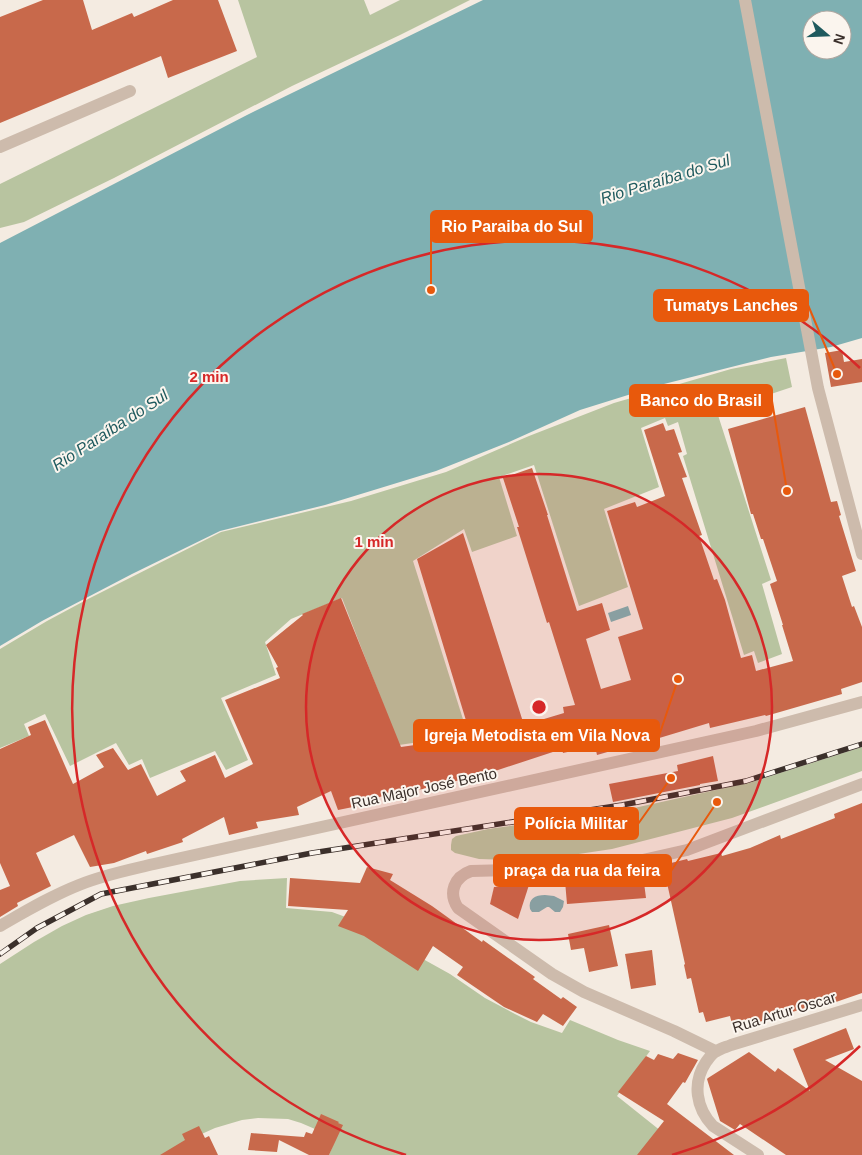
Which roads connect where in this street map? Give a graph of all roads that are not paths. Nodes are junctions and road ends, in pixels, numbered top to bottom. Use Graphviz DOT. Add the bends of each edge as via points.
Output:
graph roads {
  1 [pos="745,0"];
  2 [pos="130,91"];
  3 [pos="0,147"];
  4 [pos="862,554"];
  5 [pos="862,702"];
  6 [pos="862,784"];
  7 [pos="0,926"];
  8 [pos="862,1005"];
  9 [pos="715,1051"];
  10 [pos="758,1155"];
  1 -- 4 [label="street" via="818,388"];
  2 -- 3 [label="street"];
  5 -- 7 [label="street, Rua Major José Bento" via="756,731 112,874 54,896"];
  6 -- 9 [label="street" via="687,850 594,868 467,872 456,881 453,894 458,908 552,974 584,992"];
  8 -- 9 [label="street, Rua Artur Oscar"];
  9 -- 10 [label="street" via="699,1074 697,1090 702,1111 714,1126"];
}
